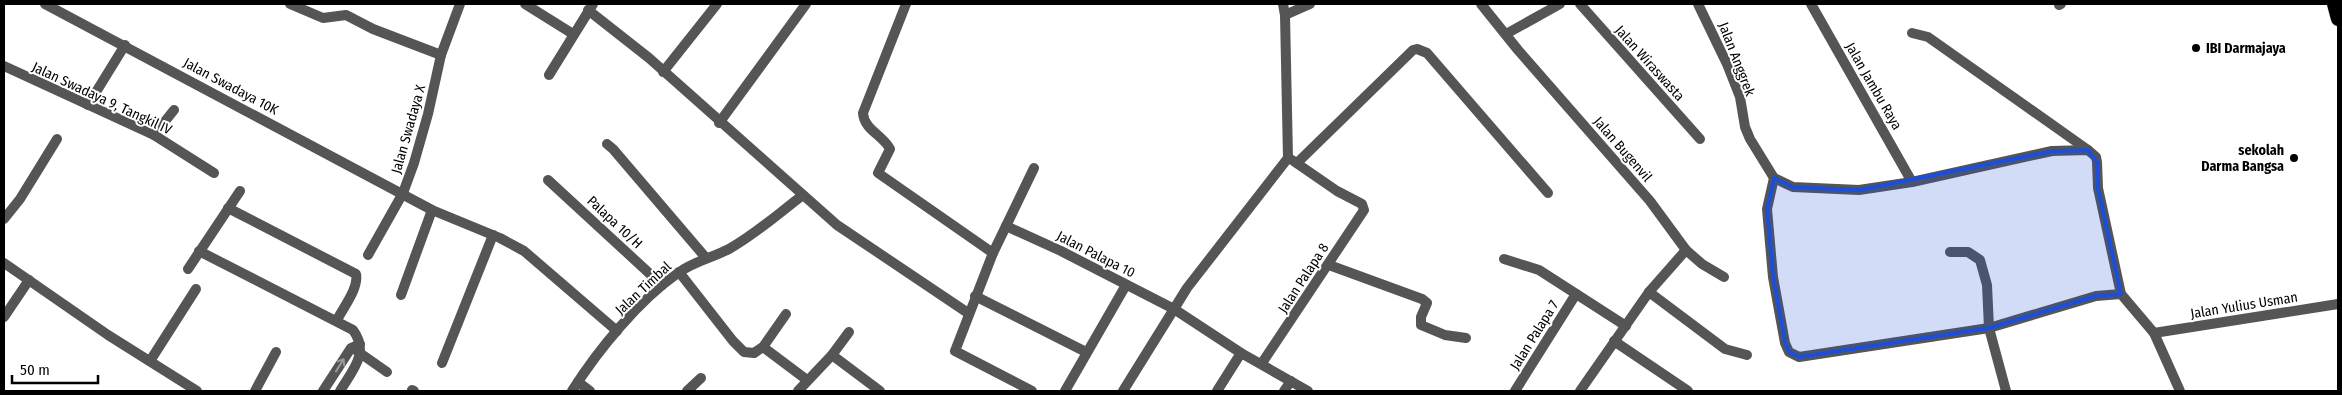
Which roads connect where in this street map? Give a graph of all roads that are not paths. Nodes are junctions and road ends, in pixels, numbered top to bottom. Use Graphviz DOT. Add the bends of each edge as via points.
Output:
graph roads {
  1 [pos="45,4"];
  2 [pos="290,4"];
  3 [pos="460,4"];
  4 [pos="526,4"];
  5 [pos="717,4"];
  6 [pos="806,4"];
  7 [pos="906,4"];
  8 [pos="1283,4"];
  9 [pos="1310,4"];
  10 [pos="1481,4"];
  11 [pos="1560,4"];
  12 [pos="1580,4"];
  13 [pos="1698,4"];
  14 [pos="1811,4"];
  15 [pos="2334,4"];
  16 [pos="591,7"];
  17 [pos="1285,15"];
  18 [pos="2338,18"];
  19 [pos="1912,33"];
  20 [pos="573,34"];
  21 [pos="1506,34"];
  22 [pos="125,45"];
  23 [pos="441,55"];
  24 [pos="4,66"];
  25 [pos="663,72"];
  26 [pos="549,75"];
  27 [pos="88,105"];
  28 [pos="174,110"];
  29 [pos="719,123"];
  30 [pos="154,135"];
  31 [pos="57,139"];
  32 [pos="1700,139"];
  33 [pos="607,144"];
  34 [pos="2088,150"];
  35 [pos="1292,161"];
  36 [pos="1034,168"];
  37 [pos="214,173"];
  38 [pos="1774,178"];
  39 [pos="548,180"];
  40 [pos="1912,182"];
  41 [pos="240,191"];
  42 [pos="403,193"];
  43 [pos="1548,193"];
  44 [pos="803,195"];
  45 [pos="228,208"];
  46 [pos="432,210"];
  47 [pos="4,219"];
  48 [pos="1006,226"];
  49 [pos="493,235"];
  50 [pos="1686,250"];
  51 [pos="199,251"];
  52 [pos="1950,252"];
  53 [pos="993,253"];
  54 [pos="368,255"];
  55 [pos="706,258"];
  56 [pos="1504,259"];
  57 [pos="4,263"];
  58 [pos="1329,265"];
  59 [pos="188,268"];
  60 [pos="679,272"];
  61 [pos="1724,277"];
  62 [pos="29,280"];
  63 [pos="662,285"];
  64 [pos="1126,285"];
  65 [pos="196,289"];
  66 [pos="1648,292"];
  67 [pos="1576,294"];
  68 [pos="2121,294"];
  69 [pos="401,295"];
  70 [pos="975,296"];
  71 [pos="2338,304"];
  72 [pos="1174,309"];
  73 [pos="968,313"];
  74 [pos="786,314"];
  75 [pos="4,317"];
  76 [pos="337,320"];
  77 [pos="1626,326"];
  78 [pos="1988,328"];
  79 [pos="617,330"];
  80 [pos="849,332"];
  81 [pos="2154,333"];
  82 [pos="1466,338"];
  83 [pos="1614,341"];
  84 [pos="763,347"];
  85 [pos="358,348"];
  86 [pos="276,352"];
  87 [pos="1086,352"];
  88 [pos="1241,352"];
  89 [pos="832,355"];
  90 [pos="1747,355"];
  91 [pos="150,361"];
  92 [pos="442,363"];
  93 [pos="1262,363"];
  94 [pos="387,372"];
  95 [pos="701,378"];
  96 [pos="807,380"];
  97 [pos="1291,381"];
  98 [pos="578,382"];
  99 [pos="197,391"];
  100 [pos="254,391"];
  101 [pos="323,391"];
  102 [pos="340,391"];
  103 [pos="572,391"];
  104 [pos="590,391"];
  105 [pos="687,391"];
  106 [pos="798,391"];
  107 [pos="880,391"];
  108 [pos="1032,391"];
  109 [pos="1066,391"];
  110 [pos="1124,391"];
  111 [pos="1217,391"];
  112 [pos="1284,391"];
  113 [pos="1308,391"];
  114 [pos="1515,391"];
  115 [pos="1580,391"];
  116 [pos="1688,391"];
  117 [pos="2006,391"];
  118 [pos="2180,391"];
  1 -- 22 [label="street, Jalan Swadaya 10K"];
  2 -- 23 [label="street" via="323,18 346,15"];
  3 -- 23 [label="street, Jalan Swadaya X"];
  4 -- 20 [label="street"];
  5 -- 25 [label="street"];
  6 -- 29 [label="street"];
  7 -- 53 [label="street" via="862,113 865,124 890,150 878,173"];
  8 -- 17 [label="street"];
  9 -- 17 [label="street"];
  10 -- 21 [label="street, Jalan Bugenvil"];
  11 -- 21 [label="street"];
  12 -- 32 [label="street, Jalan Wiraswasta"];
  13 -- 38 [label="street, Jalan Anggrek" via="1740,97 1745,127 1756,152"];
  14 -- 40 [label="street, Jalan Jambu Raya"];
  15 -- 18 [label="highway"];
  16 -- 20 [label="street"];
  16 -- 25 [label="street"];
  17 -- 35 [label="street"];
  19 -- 34 [label="street" via="1928,37"];
  20 -- 26 [label="street"];
  21 -- 50 [label="street, Jalan Bugenvil" via="1650,201"];
  22 -- 27 [label="street"];
  22 -- 42 [label="street, Jalan Swadaya 10K"];
  23 -- 42 [label="street, Jalan Swadaya X" via="428,114"];
  24 -- 27 [label="street, Jalan Swadaya 9, Tangkil IV"];
  25 -- 29 [label="street"];
  27 -- 30 [label="street, Jalan Swadaya 9, Tangkil IV"];
  28 -- 30 [label="street"];
  29 -- 44 [label="street"];
  30 -- 37 [label="street, Jalan Swadaya 9, Tangkil IV"];
  31 -- 47 [label="street"];
  33 -- 55 [label="street"];
  34 -- 40 [label="street" via="2052,151"];
  34 -- 68 [label="street" via="2096,157 2098,188"];
  35 -- 43 [label="street" via="1417,49 1427,53"];
  35 -- 58 [label="street, Jalan Palapa 8" via="1364,207 1363,214"];
  35 -- 72 [label="street" via="1187,288"];
  36 -- 48 [label="street"];
  38 -- 40 [label="street" via="1793,187 1859,190"];
  38 -- 78 [label="street" via="1767,209 1773,277 1789,352 1799,356"];
  39 -- 63 [label="street, Palapa 10/H"];
  41 -- 45 [label="street"];
  42 -- 46 [label="street, Jalan Swadaya 10K"];
  42 -- 54 [label="street, Jalan Swadaya X"];
  44 -- 55 [label="street, Jalan Timbal" via="743,241"];
  44 -- 73 [label="street" via="837,225"];
  45 -- 51 [label="street"];
  45 -- 76 [label="street" via="356,274 352,292"];
  46 -- 49 [label="street, Jalan Swadaya 10K"];
  46 -- 69 [label="street"];
  48 -- 53 [label="street"];
  48 -- 64 [label="street, Jalan Palapa 10" via="1061,250"];
  49 -- 79 [label="street, Jalan Swadaya 10K" via="524,251"];
  49 -- 92 [label="street"];
  50 -- 61 [label="street, Jalan Bugenvil"];
  50 -- 66 [label="street"];
  51 -- 59 [label="street"];
  51 -- 76 [label="street"];
  52 -- 78 [label="street" via="1968,252 1980,260 1987,284"];
  53 -- 70 [label="street"];
  55 -- 60 [label="street, Jalan Timbal"];
  56 -- 67 [label="street" via="1539,270"];
  57 -- 62 [label="street"];
  58 -- 82 [label="street" via="1422,299 1426,307 1421,325 1445,335"];
  58 -- 93 [label="street, Jalan Palapa 8"];
  60 -- 63 [label="street, Jalan Timbal"];
  60 -- 84 [label="street" via="740,349 754,352"];
  62 -- 75 [label="street"];
  62 -- 91 [label="street"];
  63 -- 79 [label="street, Jalan Timbal"];
  64 -- 72 [label="street, Jalan Palapa 10"];
  64 -- 87 [label="street"];
  65 -- 91 [label="street"];
  66 -- 77 [label="street"];
  66 -- 90 [label="street" via="1725,349"];
  67 -- 77 [label="street"];
  67 -- 114 [label="street, Jalan Palapa 7"];
  68 -- 78 [label="street" via="2088,298"];
  68 -- 81 [label="street"];
  70 -- 73 [label="street"];
  70 -- 87 [label="street"];
  71 -- 81 [label="street, Jalan Yulius Usman"];
  72 -- 88 [label="street, Jalan Palapa 10"];
  72 -- 110 [label="street"];
  73 -- 108 [label="street" via="956,351"];
  74 -- 84 [label="street"];
  76 -- 85 [label="street" via="353,330"];
  77 -- 83 [label="street"];
  78 -- 117 [label="street"];
  79 -- 98 [label="street, Jalan Timbal"];
  80 -- 89 [label="street"];
  81 -- 118 [label="street"];
  83 -- 115 [label="street"];
  83 -- 116 [label="street"];
  84 -- 96 [label="street"];
  85 -- 94 [label="street"];
  101 -- 85 [label="street, one-way"];
  85 -- 102 [label="street"];
  86 -- 100 [label="street"];
  87 -- 109 [label="street"];
  88 -- 93 [label="street, Jalan Palapa 10"];
  88 -- 111 [label="street"];
  89 -- 96 [label="street"];
  89 -- 107 [label="street"];
  91 -- 99 [label="street"];
  93 -- 97 [label="street, Jalan Palapa 10"];
  95 -- 105 [label="street"];
  96 -- 106 [label="street"];
  97 -- 112 [label="street"];
  97 -- 113 [label="street, Jalan Palapa 10"];
  98 -- 103 [label="street, Jalan Timbal"];
  98 -- 104 [label="street"];
}
